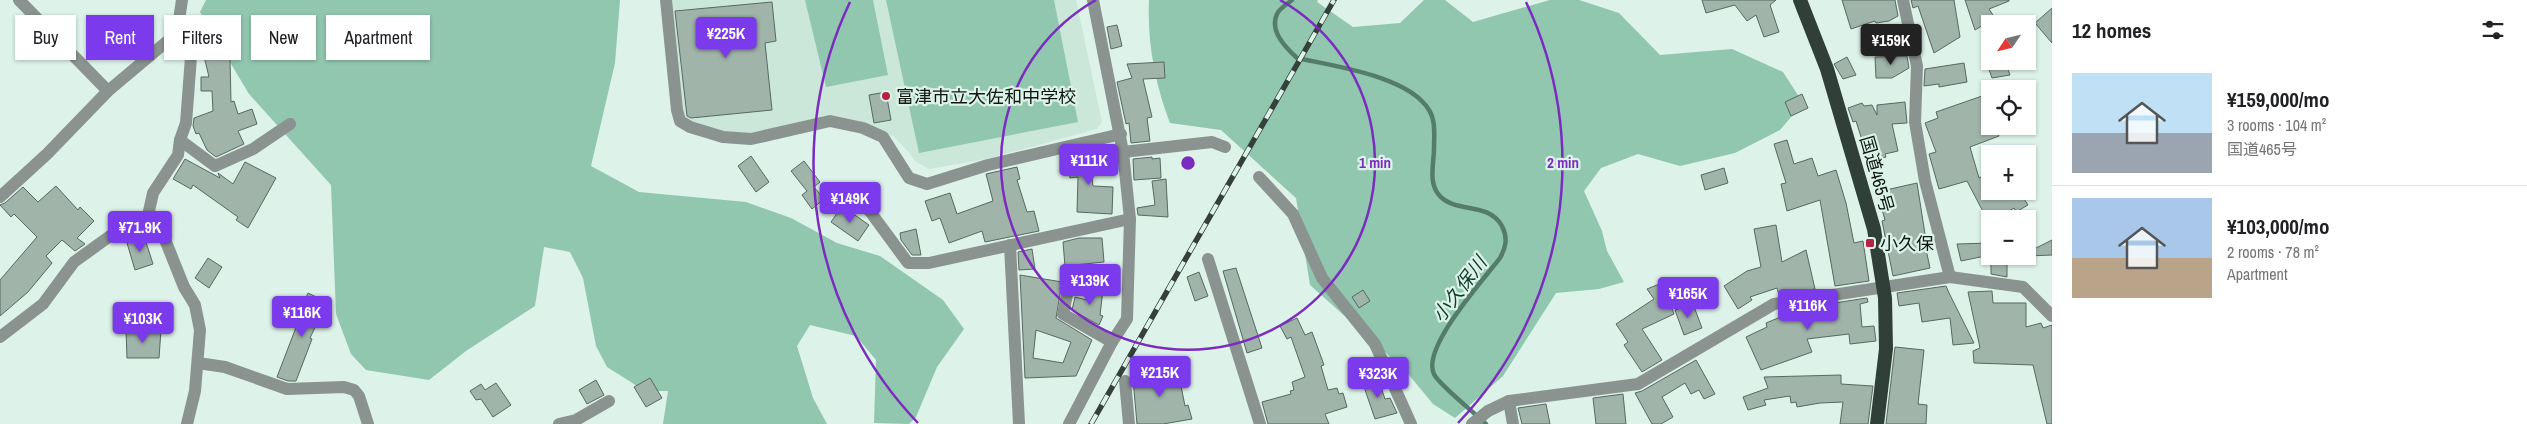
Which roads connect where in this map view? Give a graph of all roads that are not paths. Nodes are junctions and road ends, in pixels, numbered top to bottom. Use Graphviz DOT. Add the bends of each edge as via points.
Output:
graph roads {
  1 [pos="19,0"];
  2 [pos="182,0"];
  3 [pos="666,0"];
  4 [pos="1093,0"];
  5 [pos="1800,0"];
  6 [pos="1902,0"];
  7 [pos="180,15"];
  8 [pos="164,44"];
  9 [pos="191,60"];
  10 [pos="108,91"];
  11 [pos="290,124"];
  12 [pos="1121,134"];
  13 [pos="180,140"];
  14 [pos="1225,146"];
  15 [pos="1124,152"];
  16 [pos="1259,177"];
  17 [pos="846,196"];
  18 [pos="0,197"];
  19 [pos="1130,218"];
  20 [pos="110,236"];
  21 [pos="1010,245"];
  22 [pos="1208,258"];
  23 [pos="1950,277"];
  24 [pos="1069,285"];
  25 [pos="1883,286"];
  26 [pos="2052,316"];
  27 [pos="0,336"];
  28 [pos="1112,342"];
  29 [pos="198,364"];
  30 [pos="1125,381"];
  31 [pos="609,401"];
  32 [pos="1509,401"];
  33 [pos="187,424"];
  34 [pos="368,424"];
  35 [pos="559,424"];
  36 [pos="1019,424"];
  37 [pos="1069,424"];
  38 [pos="1128,424"];
  39 [pos="1260,424"];
  40 [pos="1411,424"];
  41 [pos="1472,424"];
  42 [pos="1513,424"];
  43 [pos="1877,424"];
  1 -- 10 [label="street"];
  2 -- 7 [label="street"];
  3 -- 12 [label="street" via="680,121 723,137 751,139 830,121 863,128 883,137 909,178 927,184 997,163"];
  4 -- 12 [label="street"];
  5 -- 25 [label="highway, 国道465号" via="1827,69 1874,229"];
  6 -- 23 [label="street" via="1917,66 1915,122"];
  8 -- 10 [label="street"];
  9 -- 13 [label="street" via="189,104"];
  10 -- 18 [label="street" via="48,154"];
  11 -- 13 [label="street" via="253,149 215,166"];
  12 -- 15 [label="street"];
  13 -- 29 [label="street" via="178,154 153,193 150,211 195,305 200,330"];
  14 -- 15 [label="street" via="1212,142"];
  15 -- 19 [label="street"];
  16 -- 40 [label="street" via="1293,214 1322,278 1375,344"];
  17 -- 21 [label="street" via="869,210 908,263 929,263"];
  19 -- 21 [label="street"];
  19 -- 28 [label="street" via="1127,319"];
  20 -- 27 [label="street" via="74,262 43,304"];
  21 -- 36 [label="street"];
  22 -- 39 [label="street"];
  23 -- 25 [label="street"];
  23 -- 26 [label="street" via="2023,287"];
  24 -- 28 [label="street" via="1063,314"];
  25 -- 32 [label="street" via="1766,306 1638,384"];
  25 -- 43 [label="highway, 国道465号" via="1886,349"];
  28 -- 37 [label="street"];
  29 -- 33 [label="street"];
  29 -- 34 [label="street" via="225,367 287,389 344,387 354,390"];
  30 -- 38 [label="street"];
  31 -- 35 [label="street" via="576,420"];
  32 -- 41 [label="street" via="1488,411"];
  32 -- 42 [label="street"];
}
